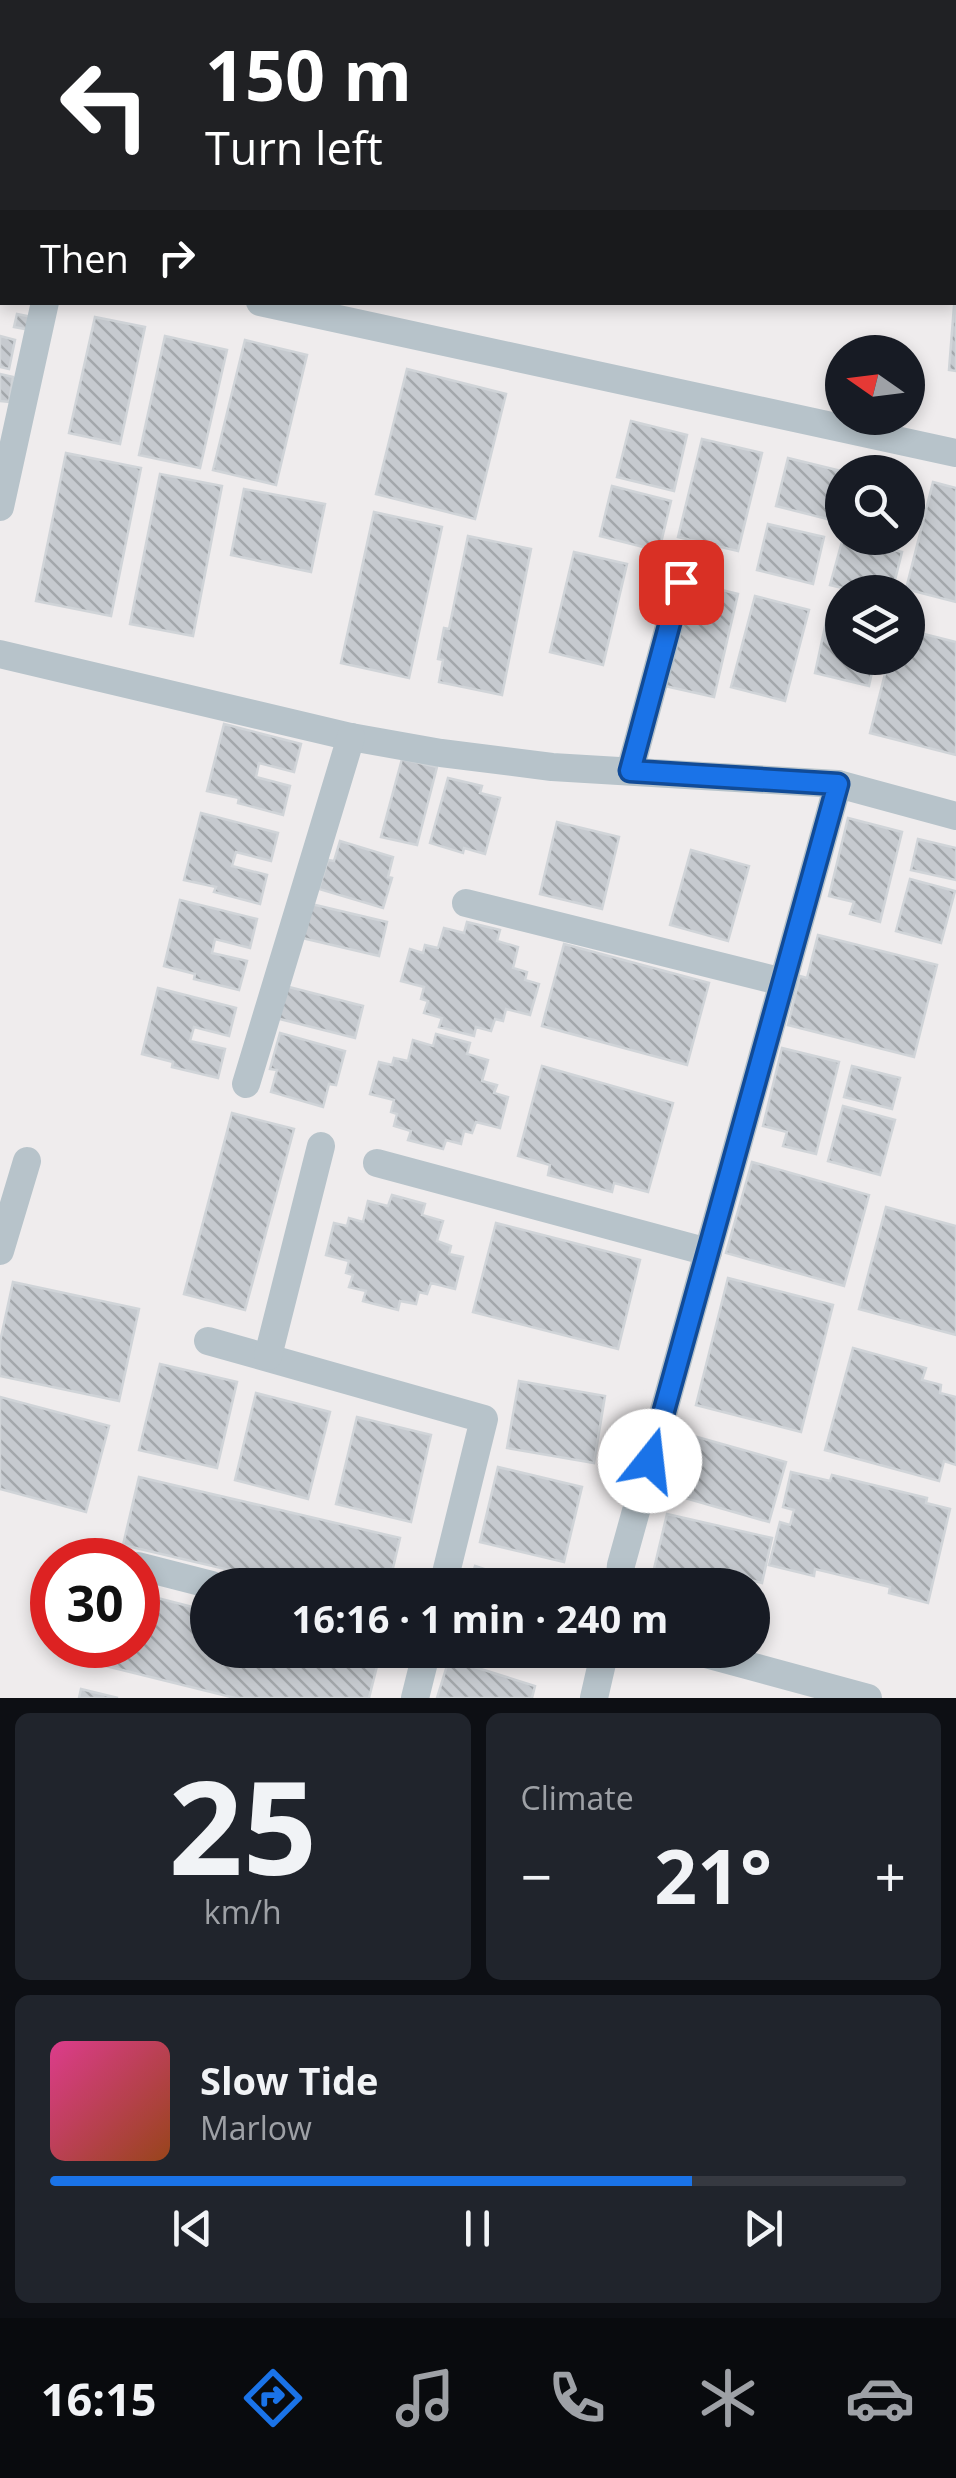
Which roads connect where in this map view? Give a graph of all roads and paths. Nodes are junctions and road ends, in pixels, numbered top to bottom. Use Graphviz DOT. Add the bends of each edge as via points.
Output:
graph roads {
  1 [pos="44,305"];
  2 [pos="274,305"];
  3 [pos="956,453"];
  4 [pos="1,500"];
  5 [pos="681,582"];
  6 [pos="0,654"];
  7 [pos="351,737"];
  8 [pos="630,771"];
  9 [pos="838,784"];
  10 [pos="956,816"];
  11 [pos="466,904"];
  12 [pos="783,982"];
  13 [pos="246,1084"];
  14 [pos="321,1146"];
  15 [pos="27,1160"];
  16 [pos="377,1164"];
  17 [pos="0,1251"];
  18 [pos="708,1252"];
  19 [pos="208,1341"];
  20 [pos="268,1356"];
  21 [pos="447,1568"];
  22 [pos="621,1568"];
  23 [pos="160,1572"];
  24 [pos="190,1579"];
  25 [pos="422,1668"];
  26 [pos="602,1668"];
  27 [pos="757,1668"];
  28 [pos="415,1698"];
  29 [pos="594,1698"];
  30 [pos="868,1698"];
  1 -- 4 [label="street"];
  2 -- 3 [label="street"];
  5 -- 8 [label="street"];
  6 -- 7 [label="street"];
  7 -- 8 [label="street"];
  7 -- 13 [label="street"];
  8 -- 9 [label="street"];
  9 -- 10 [label="street"];
  9 -- 12 [label="street"];
  11 -- 12 [label="street"];
  12 -- 18 [label="street"];
  14 -- 20 [label="street"];
  15 -- 17 [label="street"];
  16 -- 18 [label="street"];
  18 -- 22 [label="street"];
  19 -- 20 [label="street"];
  20 -- 21 [label="street" via="484,1419"];
  23 -- 24 [label="street"];
  25 -- 28 [label="street"];
  26 -- 29 [label="street"];
  27 -- 30 [label="street"];
}
